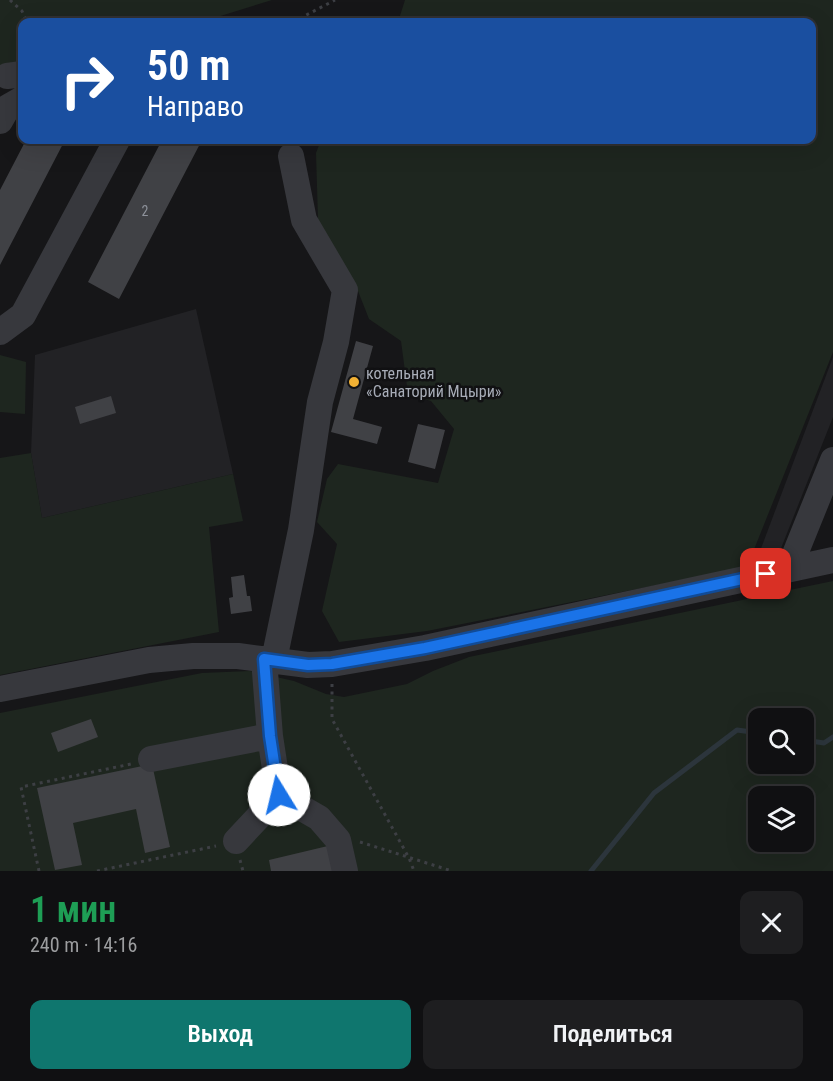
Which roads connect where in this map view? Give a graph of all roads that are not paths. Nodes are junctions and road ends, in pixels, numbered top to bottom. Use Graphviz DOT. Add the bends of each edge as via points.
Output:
graph roads {
  1 [pos="18,101"];
  2 [pos="0,122"];
  3 [pos="115,144"];
  4 [pos="291,156"];
  5 [pos="0,332"];
  6 [pos="833,460"];
  7 [pos="833,560"];
  8 [pos="789,569"];
  9 [pos="269,659"];
  10 [pos="0,689"];
  11 [pos="270,736"];
  12 [pos="151,759"];
  13 [pos="279,795"];
  14 [pos="236,842"];
  15 [pos="345,871"];
  1 -- 2 [label="street" via="8,107"];
  3 -- 5 [label="street" via="23,315"];
  4 -- 9 [label="street" via="304,220 345,290 320,402 301,530"];
  6 -- 8 [label="street"];
  7 -- 8 [label="street"];
  8 -- 9 [label="street" via="425,648 332,664"];
  9 -- 10 [label="street" via="237,656 149,660"];
  9 -- 11 [label="street"];
  11 -- 12 [label="street"];
  11 -- 13 [label="street"];
  13 -- 14 [label="street"];
  13 -- 15 [label="street" via="319,818 338,840"];
}
